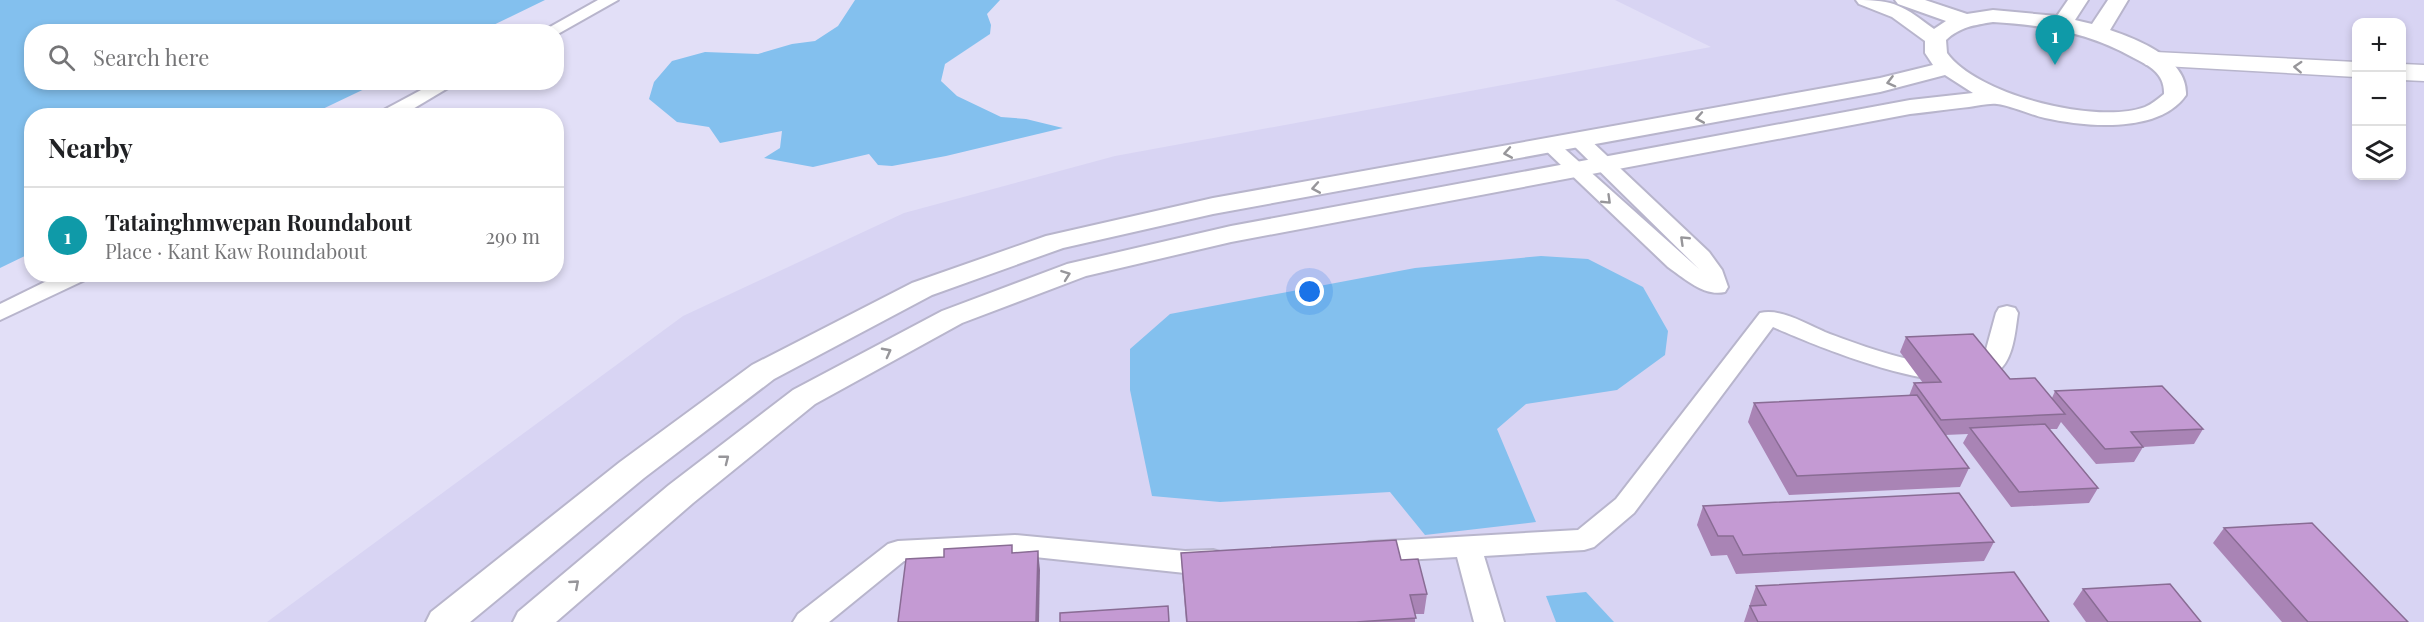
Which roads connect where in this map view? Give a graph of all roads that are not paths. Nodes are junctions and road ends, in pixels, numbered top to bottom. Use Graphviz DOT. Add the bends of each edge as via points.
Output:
graph roads {
  1 [pos="610,0"];
  2 [pos="1866,0"];
  3 [pos="1905,0"];
  4 [pos="2078,0"];
  5 [pos="2118,0"];
  6 [pos="1965,20"];
  7 [pos="2063,23"];
  8 [pos="564,24"];
  9 [pos="2098,32"];
  10 [pos="1935,39"];
  11 [pos="2155,60"];
  12 [pos="1948,68"];
  13 [pos="2352,70"];
  14 [pos="2406,72"];
  15 [pos="2424,74"];
  16 [pos="2175,81"];
  17 [pos="435,90"];
  18 [pos="2352,90"];
  19 [pos="2406,92"];
  20 [pos="2424,93"];
  21 [pos="2000,97"];
  22 [pos="401,108"];
  23 [pos="1579,140"];
  24 [pos="1550,146"];
  25 [pos="1606,165"];
  26 [pos="1576,170"];
  27 [pos="63,282"];
  28 [pos="0,313"];
  29 [pos="2007,313"];
  30 [pos="1468,547"];
  31 [pos="1339,554"];
  32 [pos="1233,560"];
  33 [pos="444,622"];
  34 [pos="531,622"];
  35 [pos="808,622"];
  36 [pos="1489,622"];
  1 -- 8 [label="street"];
  2 -- 10 [label="street" via="1899,12"];
  3 -- 6 [label="street"];
  4 -- 7 [label="street"];
  5 -- 9 [label="street"];
  6 -- 7 [label="street" via="2027,17"];
  6 -- 10 [label="street" via="1950,25"];
  7 -- 9 [label="street"];
  9 -- 11 [label="street"];
  10 -- 12 [label="street" via="1936,52"];
  13 -- 11 [label="main road, one-way"];
  11 -- 16 [label="street"];
  12 -- 21 [label="street"];
  12 -- 23 [label="street, one-way" via="1869,87"];
  14 -- 15 [label="main road"];
  16 -- 18 [label="main road"];
  16 -- 21 [label="street" via="2175,95 2164,107 2142,115 2111,118 2074,116"];
  17 -- 22 [label="street"];
  19 -- 20 [label="main road"];
  21 -- 25 [label="street" via="1910,107"];
  23 -- 24 [label="street"];
  23 -- 25 [label="street"];
  24 -- 26 [label="street"];
  24 -- 33 [label="street, one-way" via="1213,206 1055,242 922,289 763,372 632,470"];
  25 -- 26 [label="street"];
  26 -- 25 [label="street, one-way" via="1676,262 1717,287 1701,257"];
  34 -- 26 [label="street, one-way" via="681,494 804,397 952,317 1077,270 1231,234"];
  27 -- 28 [label="street"];
  29 -- 30 [label="street" via="2001,346 1989,368 1975,373 1947,373 1872,357 1771,318 1625,506 1584,540"];
  30 -- 31 [label="street"];
  30 -- 36 [label="street"];
  32 -- 35 [label="street" via="1185,562 1014,546 898,551"];
}
